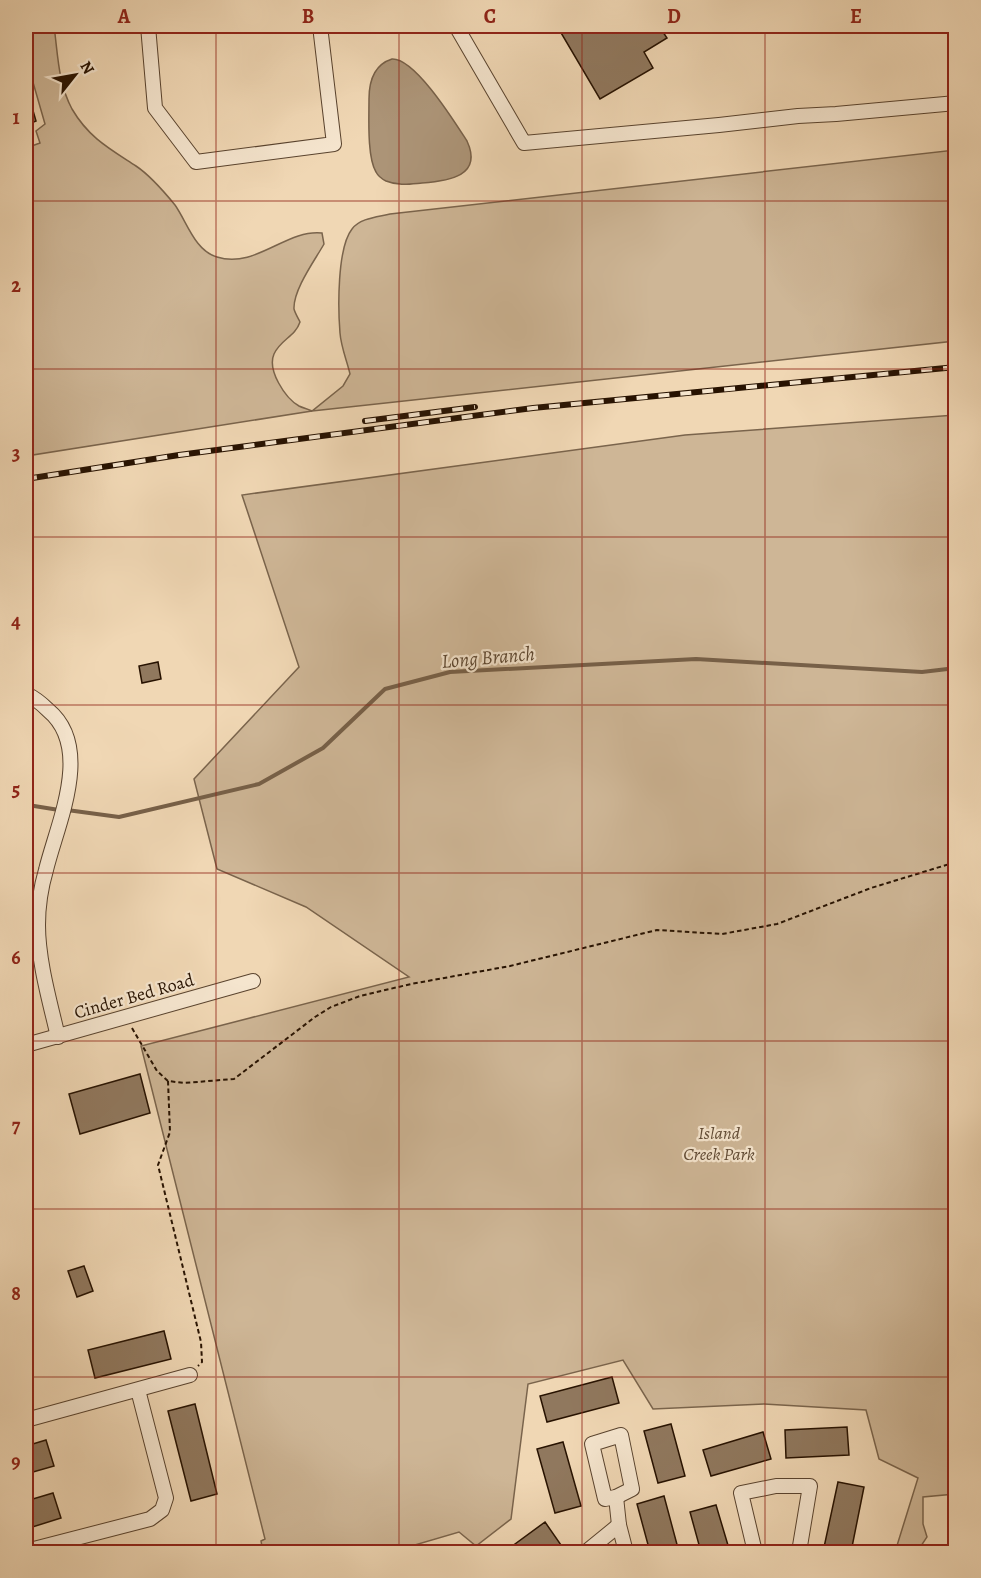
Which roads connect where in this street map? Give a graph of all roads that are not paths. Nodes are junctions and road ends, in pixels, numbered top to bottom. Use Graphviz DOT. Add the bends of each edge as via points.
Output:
graph roads {
  1 [pos="148,26"];
  2 [pos="320,26"];
  3 [pos="456,26"];
  4 [pos="956,103"];
  5 [pos="26,694"];
  6 [pos="253,981"];
  7 [pos="58,1037"];
  8 [pos="26,1045"];
  9 [pos="190,1375"];
  10 [pos="138,1390"];
  11 [pos="26,1420"];
  12 [pos="616,1497"];
  13 [pos="619,1525"];
  14 [pos="26,1551"];
  15 [pos="586,1552"];
  16 [pos="626,1552"];
  17 [pos="755,1552"];
  18 [pos="798,1552"];
  1 -- 2 [label="street" via="155,108 196,162 334,144"];
  3 -- 4 [label="street" via="524,143"];
  5 -- 7 [label="street" via="53,714 63,729 71,764 63,812 45,871 38,925"];
  6 -- 7 [label="street, Cinder Bed Road"];
  7 -- 8 [label="street, Cinder Bed Road"];
  9 -- 10 [label="street"];
  10 -- 11 [label="street"];
  10 -- 14 [label="street" via="166,1498 162,1510 150,1519"];
  12 -- 12 [label="street" via="632,1489 621,1435 592,1444 605,1499"];
  12 -- 13 [label="street"];
  13 -- 15 [label="street"];
  13 -- 16 [label="street"];
  17 -- 18 [label="street" via="741,1494 776,1486 810,1486"];
}
